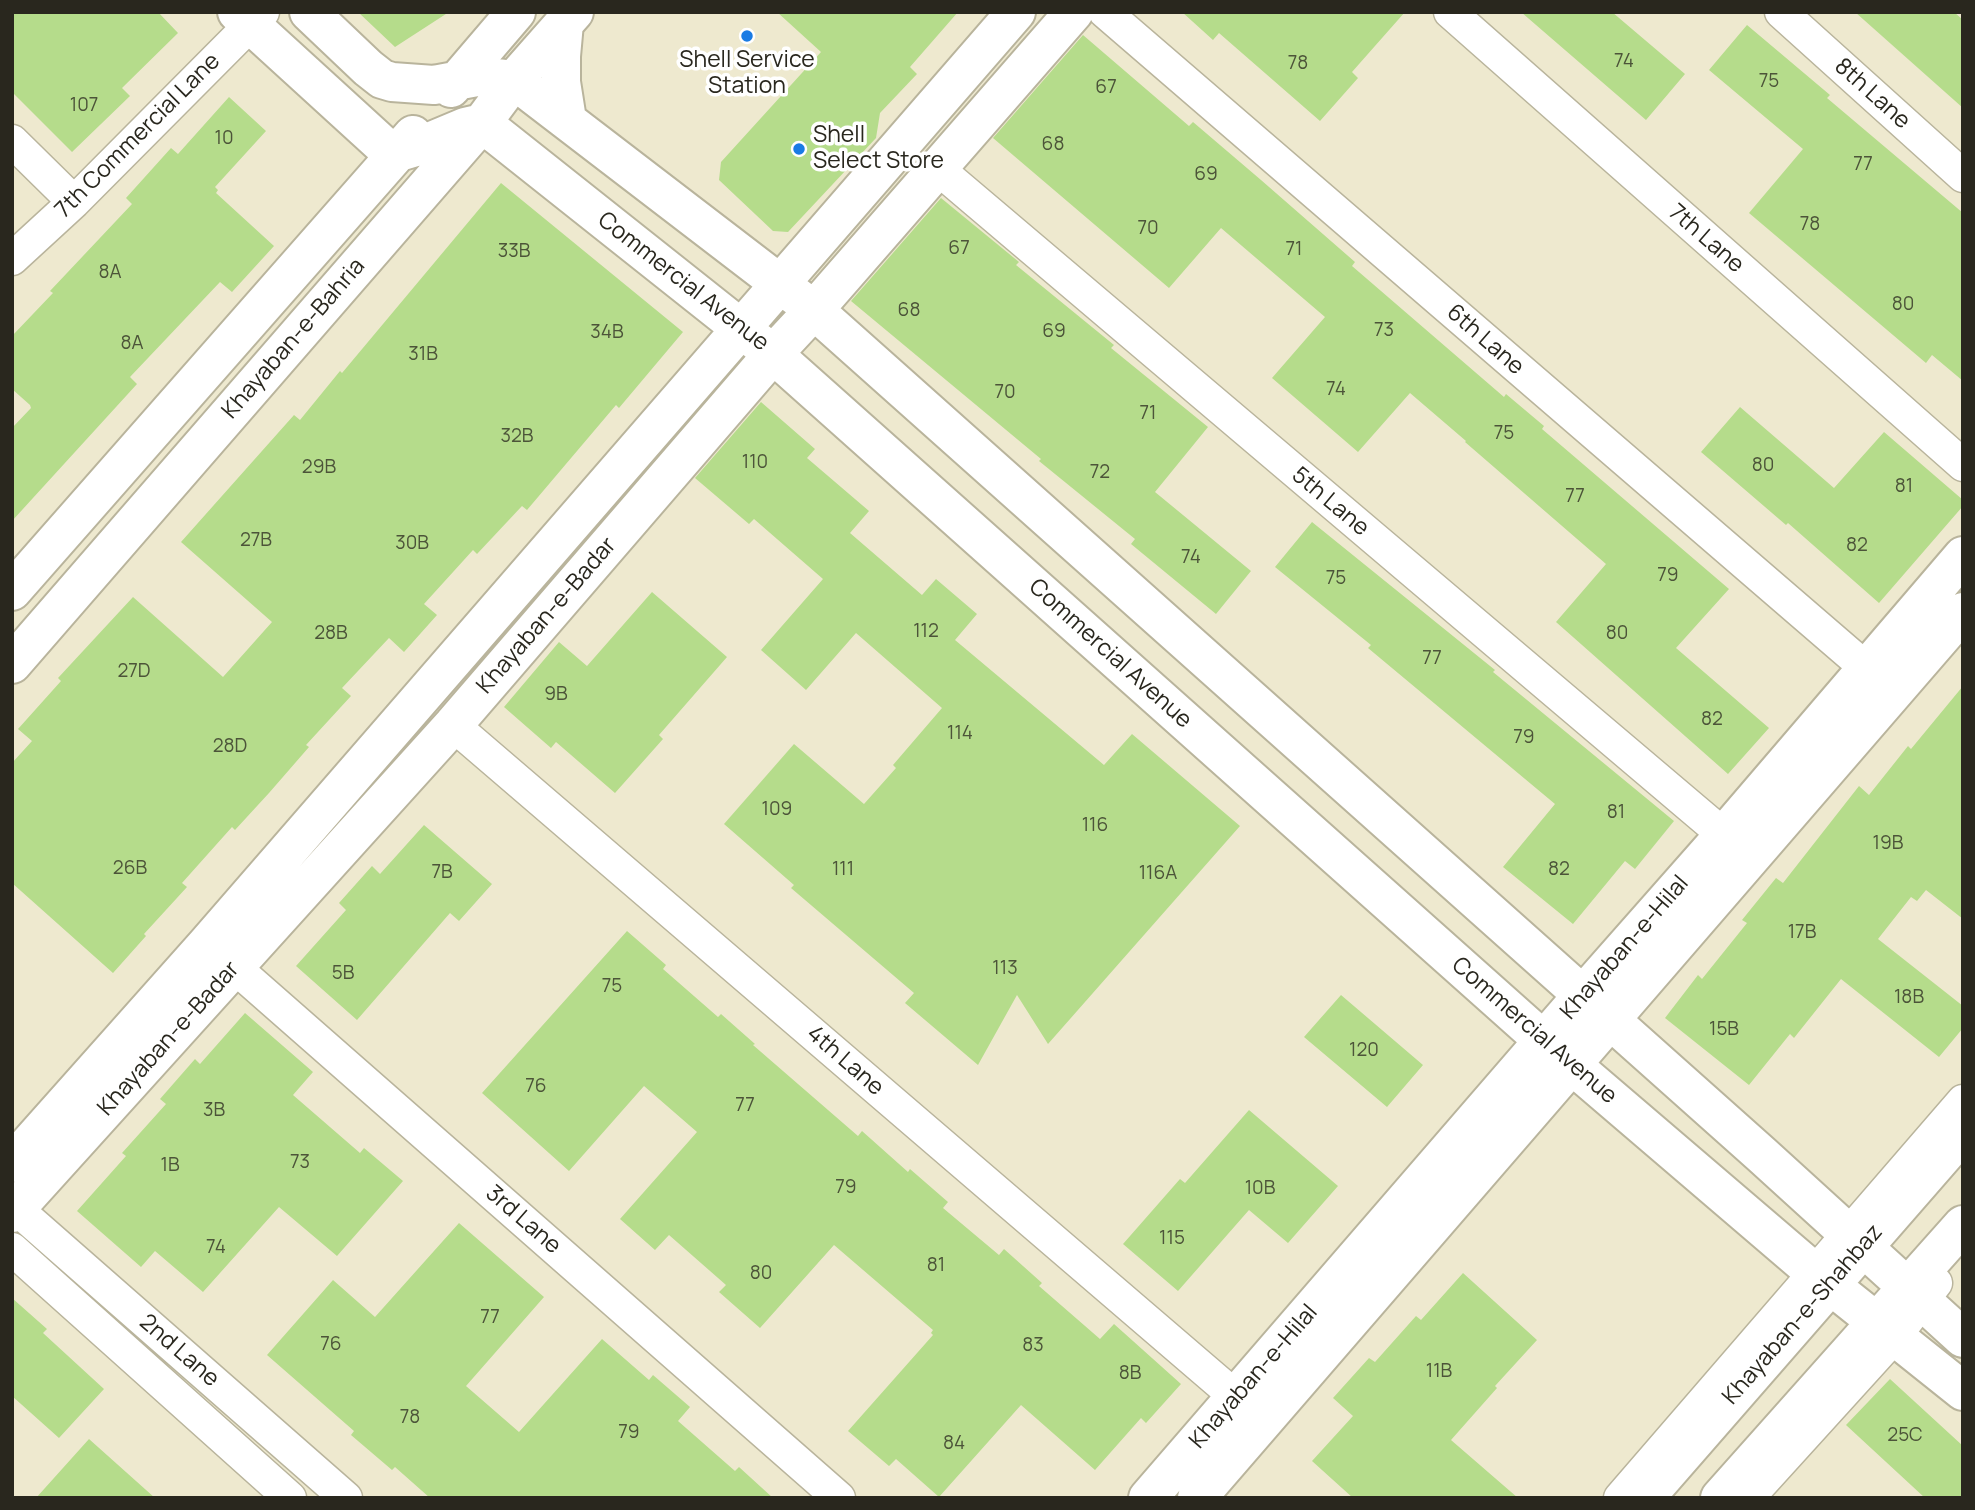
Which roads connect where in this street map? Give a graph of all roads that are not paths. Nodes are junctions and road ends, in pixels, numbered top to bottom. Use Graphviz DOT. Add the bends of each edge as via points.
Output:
graph roads {
  1 [pos="309,12"];
  2 [pos="516,12"];
  3 [pos="1016,12"];
  4 [pos="1074,12"];
  5 [pos="1105,12"];
  6 [pos="1450,12"];
  7 [pos="1781,12"];
  8 [pos="250,17"];
  9 [pos="569,18"];
  10 [pos="458,80"];
  11 [pos="514,80"];
  12 [pos="567,120"];
  13 [pos="482,123"];
  14 [pos="12,141"];
  15 [pos="398,152"];
  16 [pos="937,168"];
  17 [pos="1963,176"];
  18 [pos="74,202"];
  19 [pos="12,259"];
  20 [pos="779,284"];
  21 [pos="814,310"];
  22 [pos="741,328"];
  23 [pos="773,354"];
  24 [pos="1963,465"];
  25 [pos="65,531"];
  26 [pos="1963,556"];
  27 [pos="102,560"];
  28 [pos="12,591"];
  29 [pos="1963,612"];
  30 [pos="12,664"];
  31 [pos="1866,667"];
  32 [pos="453,725"];
  33 [pos="1724,835"];
  34 [pos="220,955"];
  35 [pos="1596,1008"];
  36 [pos="1557,1052"];
  37 [pos="1963,1101"];
  38 [pos="1963,1133"];
  39 [pos="12,1163"];
  40 [pos="14,1209"];
  41 [pos="1963,1226"];
  42 [pos="1854,1240"];
  43 [pos="12,1249"];
  44 [pos="1963,1253"];
  45 [pos="1822,1278"];
  46 [pos="1914,1295"];
  47 [pos="1887,1328"];
  48 [pos="1963,1338"];
  49 [pos="1963,1391"];
  50 [pos="1236,1397"];
  51 [pos="290,1498"];
  52 [pos="346,1498"];
  53 [pos="839,1498"];
  54 [pos="1148,1498"];
  55 [pos="1197,1498"];
  56 [pos="1620,1498"];
  57 [pos="1645,1498"];
  58 [pos="1720,1498"];
  59 [pos="1748,1498"];
  1 -- 10 [label="main road" via="382,79 420,85"];
  2 -- 10 [label="main road, Khayaban-e-Bahria"];
  3 -- 20 [label="main road, Khayaban-e-Badar"];
  4 -- 16 [label="main road, Khayaban-e-Badar"];
  5 -- 31 [label="street, 6th Lane"];
  6 -- 24 [label="street, 7th Lane"];
  7 -- 17 [label="street, 8th Lane"];
  8 -- 15 [label="main road" via="380,144"];
  8 -- 18 [label="street, 7th Commercial Lane"];
  9 -- 11 [label="main road, Khayaban-e-Bahria"];
  9 -- 12 [label="main road" via="561,82"];
  10 -- 11 [label="main road" via="482,76"];
  10 -- 15 [label="main road, Khayaban-e-Bahria"];
  11 -- 12 [label="main road"];
  11 -- 13 [label="main road, Khayaban-e-Bahria"];
  12 -- 20 [label="main road"];
  13 -- 15 [label="main road"];
  13 -- 22 [label="main road, Commercial Avenue"];
  13 -- 27 [label="main road, Khayaban-e-Bahria"];
  14 -- 18 [label="street"];
  15 -- 25 [label="main road, Khayaban-e-Bahria"];
  16 -- 21 [label="main road, Khayaban-e-Badar"];
  16 -- 33 [label="street, 5th Lane"];
  18 -- 19 [label="street, 7th Commercial Lane"];
  20 -- 21 [label="main road"];
  20 -- 22 [label="main road, Khayaban-e-Badar"];
  21 -- 23 [label="main road, Khayaban-e-Badar"];
  21 -- 35 [label="main road"];
  22 -- 23 [label="main road, Commercial Avenue"];
  22 -- 34 [label="main road, Khayaban-e-Badar"];
  23 -- 32 [label="main road, Khayaban-e-Badar"];
  23 -- 36 [label="main road, Commercial Avenue"];
  25 -- 27 [label="main road"];
  25 -- 28 [label="main road, Khayaban-e-Bahria"];
  26 -- 31 [label="main road, Khayaban-e-Hilal"];
  27 -- 30 [label="main road, Khayaban-e-Bahria"];
  29 -- 35 [label="main road"];
  31 -- 33 [label="main road, Khayaban-e-Hilal"];
  32 -- 34 [label="main road, Khayaban-e-Badar"];
  32 -- 50 [label="street, 4th Lane"];
  33 -- 35 [label="main road, Khayaban-e-Hilal"];
  34 -- 39 [label="main road, Khayaban-e-Badar"];
  34 -- 40 [label="main road, Khayaban-e-Badar"];
  34 -- 53 [label="street, 3rd Lane"];
  35 -- 36 [label="main road"];
  35 -- 42 [label="main road"];
  36 -- 45 [label="main road, Commercial Avenue"];
  36 -- 50 [label="main road, Khayaban-e-Hilal"];
  36 -- 55 [label="main road"];
  37 -- 42 [label="street"];
  38 -- 42 [label="main road, Khayaban-e-Shahbaz"];
  40 -- 52 [label="street, 2nd Lane"];
  41 -- 46 [label="main road"];
  42 -- 45 [label="main road, Khayaban-e-Shahbaz"];
  42 -- 46 [label="main road"];
  43 -- 51 [label="street"];
  44 -- 46 [label="street"];
  45 -- 47 [label="main road, Commercial Avenue"];
  45 -- 56 [label="street"];
  45 -- 57 [label="main road, Khayaban-e-Shahbaz"];
  46 -- 47 [label="main road"];
  46 -- 48 [label="main road"];
  47 -- 49 [label="main road, Commercial Avenue"];
  47 -- 58 [label="main road"];
  47 -- 59 [label="street"];
  50 -- 54 [label="main road, Khayaban-e-Hilal"];
}
